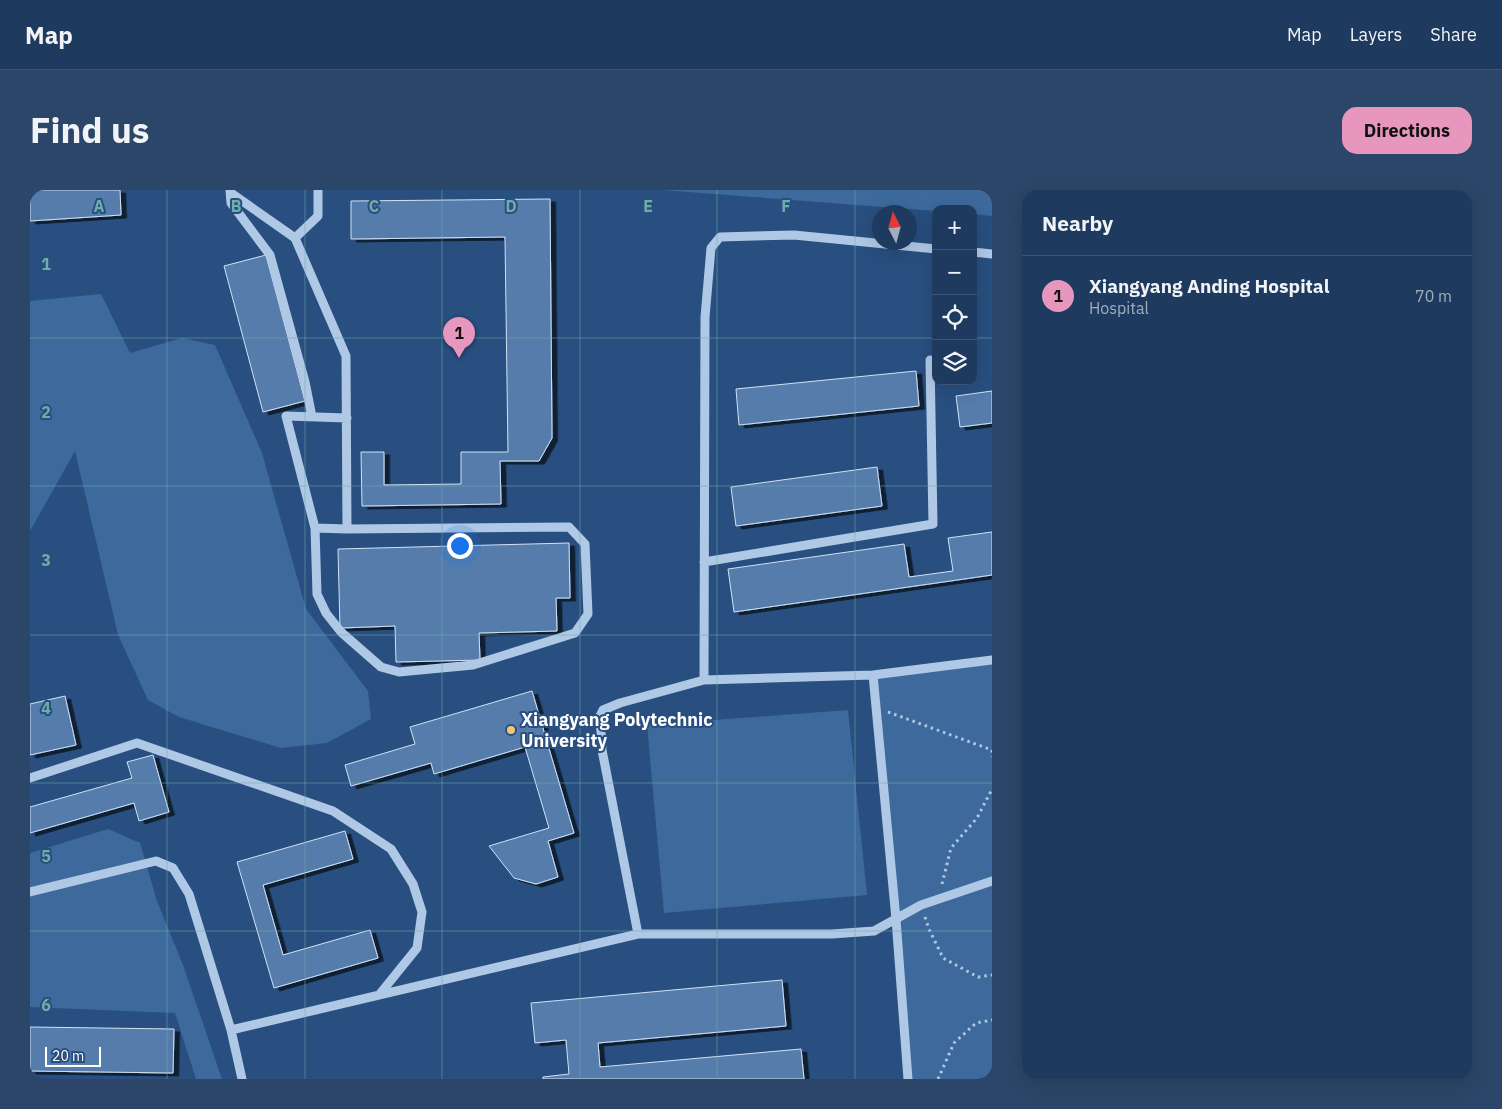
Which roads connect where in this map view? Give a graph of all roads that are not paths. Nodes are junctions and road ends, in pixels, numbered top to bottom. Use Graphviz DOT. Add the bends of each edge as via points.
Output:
graph roads {
  1 [pos="318,190"];
  2 [pos="231,191"];
  3 [pos="295,238"];
  4 [pos="932,249"];
  5 [pos="977,252"];
  6 [pos="992,254"];
  7 [pos="930,360"];
  8 [pos="312,417"];
  9 [pos="347,418"];
  10 [pos="315,528"];
  11 [pos="347,529"];
  12 [pos="704,562"];
  13 [pos="992,660"];
  14 [pos="873,675"];
  15 [pos="704,680"];
  16 [pos="30,778"];
  17 [pos="992,881"];
  18 [pos="30,892"];
  19 [pos="896,919"];
  20 [pos="638,934"];
  21 [pos="379,995"];
  22 [pos="231,1030"];
  23 [pos="242,1079"];
  24 [pos="908,1079"];
  1 -- 3 [label="lane" via="318,216"];
  2 -- 3 [label="lane"];
  2 -- 8 [label="lane" via="231,202 270,255 306,382"];
  3 -- 9 [label="lane" via="346,356"];
  4 -- 12 [label="lane" via="794,235 720,237 711,248 704,317"];
  5 -- 6 [label="lane"];
  7 -- 12 [label="lane" via="933,524"];
  8 -- 9 [label="lane"];
  8 -- 10 [label="lane" via="286,416"];
  9 -- 11 [label="lane"];
  10 -- 11 [label="lane"];
  10 -- 11 [label="lane" via="317,594 326,613 340,632 380,666 399,672 473,665 575,633 588,614 585,544 569,528"];
  12 -- 15 [label="lane"];
  13 -- 14 [label="lane"];
  14 -- 15 [label="lane"];
  14 -- 19 [label="lane"];
  15 -- 20 [label="lane" via="620,703 603,710 600,716 602,750"];
  16 -- 21 [label="lane" via="137,743 332,811 391,849 413,884 422,912 417,948"];
  17 -- 19 [label="lane" via="921,905"];
  18 -- 22 [label="lane" via="156,861 173,868 189,894"];
  19 -- 20 [label="lane" via="874,931 832,934"];
  19 -- 24 [label="lane"];
  20 -- 21 [label="lane"];
  21 -- 22 [label="lane"];
  22 -- 23 [label="lane"];
}
